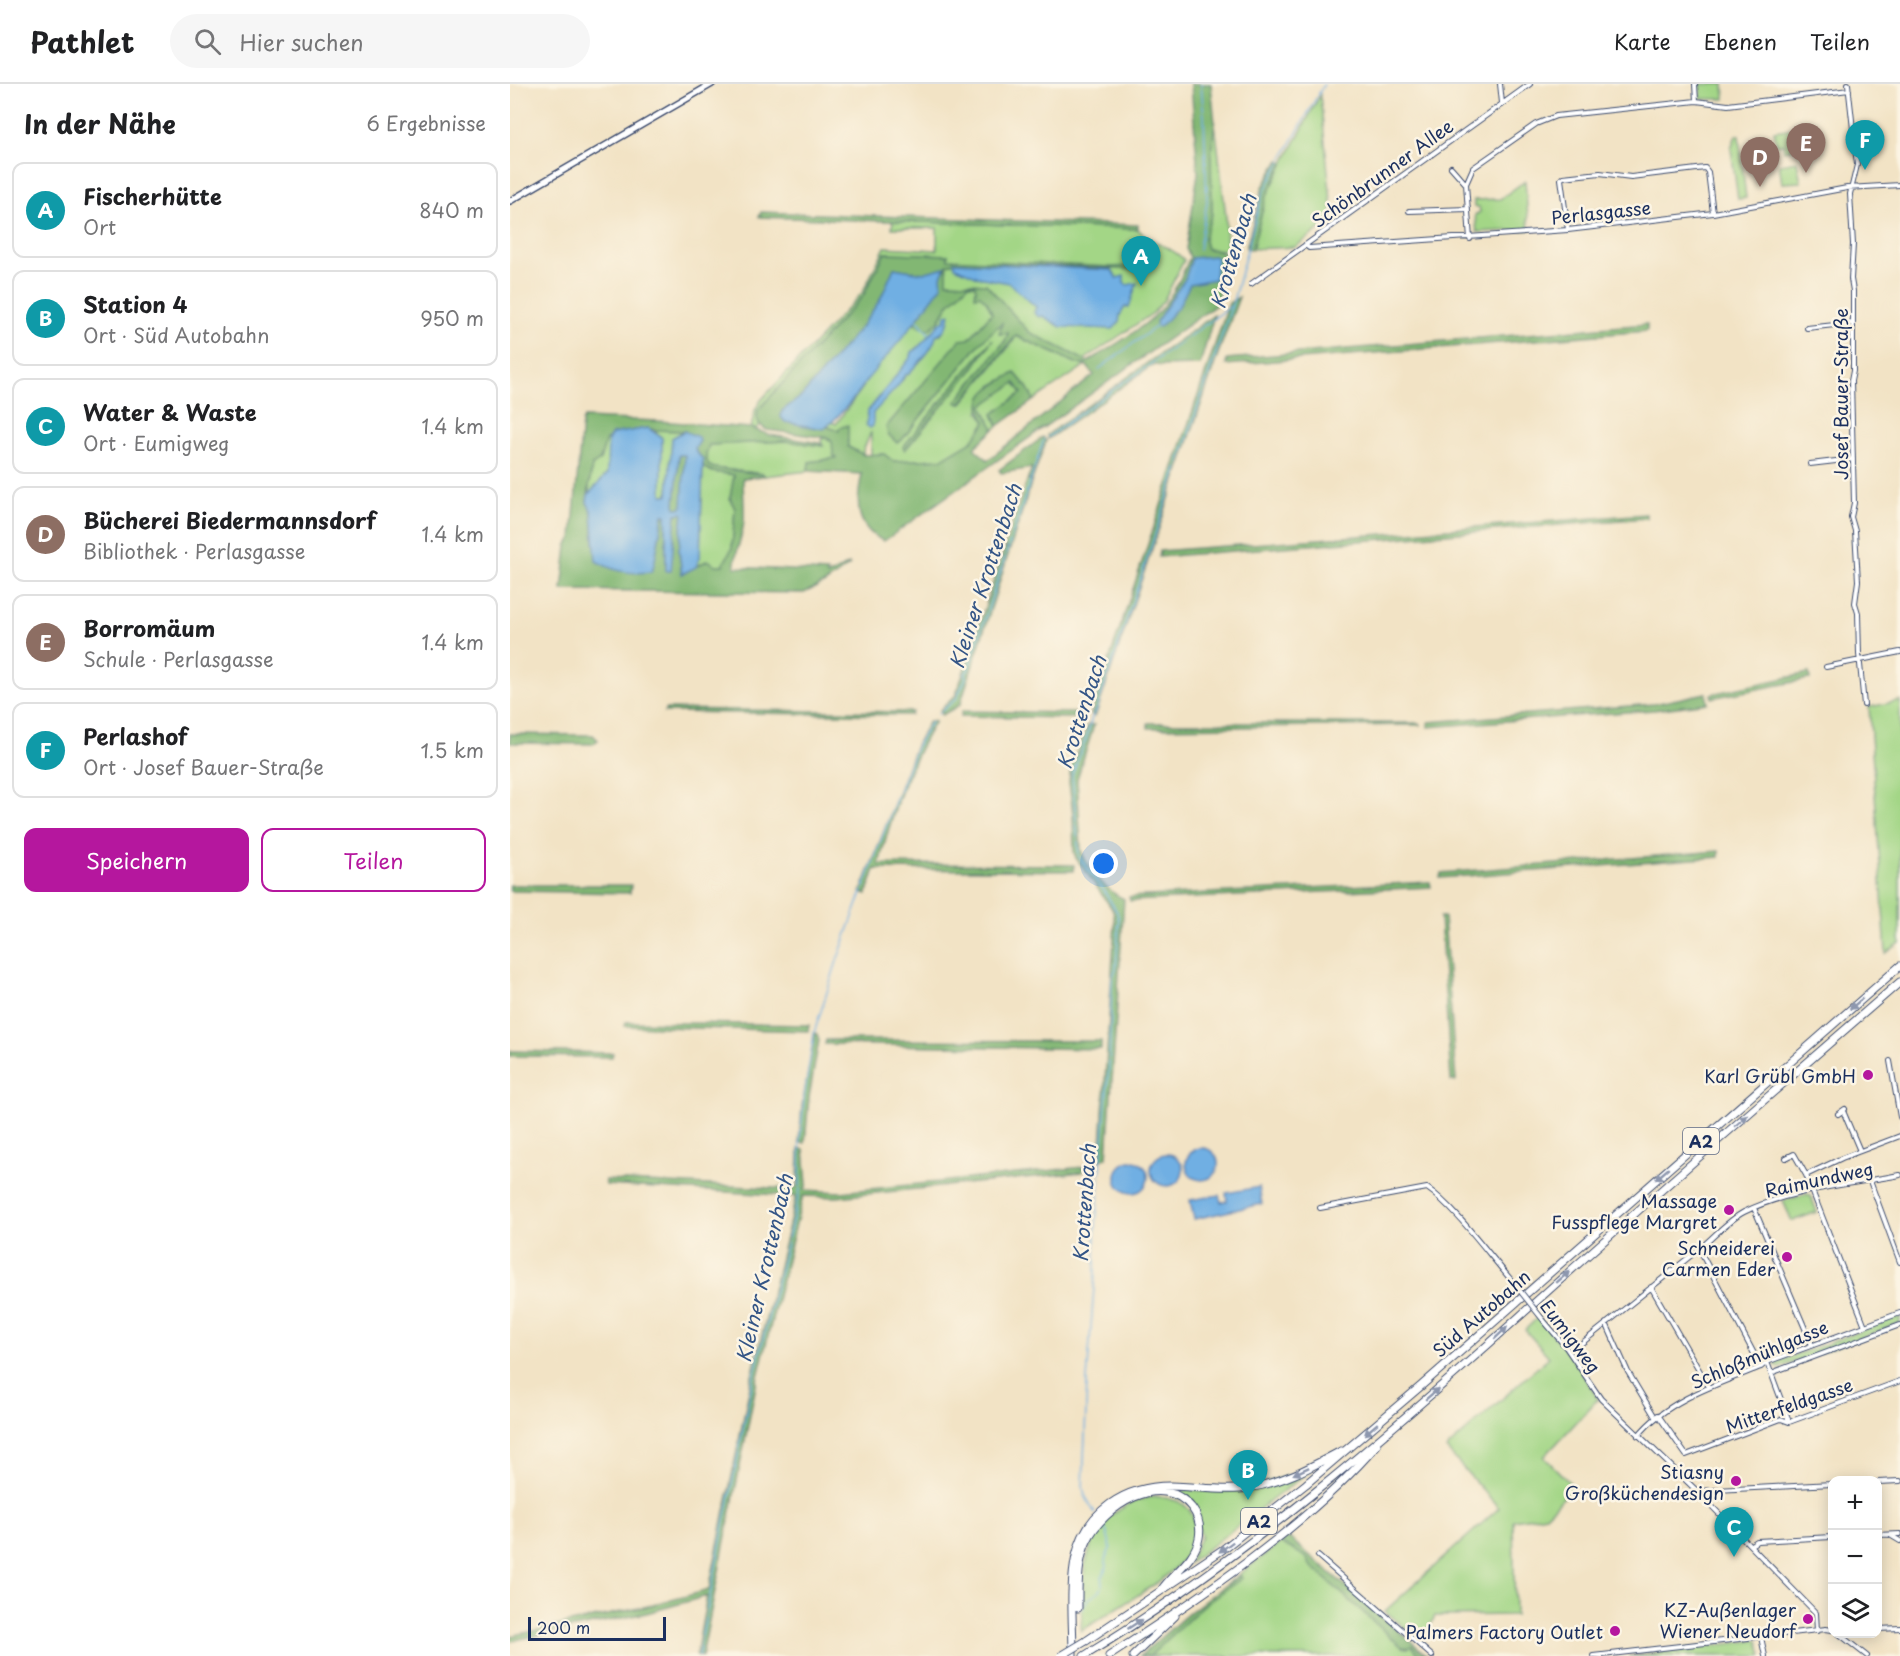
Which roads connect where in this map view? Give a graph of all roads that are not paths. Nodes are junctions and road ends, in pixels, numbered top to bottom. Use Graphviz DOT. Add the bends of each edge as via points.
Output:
graph roads {
  1 [pos="712,84"];
  2 [pos="1500,84"];
  3 [pos="1530,84"];
  4 [pos="1695,84"];
  5 [pos="1848,84"];
  6 [pos="1849,90"];
  7 [pos="1696,101"];
  8 [pos="1502,104"];
  9 [pos="1452,167"];
  10 [pos="1466,184"];
  11 [pos="1900,185"];
  12 [pos="1851,188"];
  13 [pos="510,201"];
  14 [pos="1468,208"];
  15 [pos="1409,211"];
  16 [pos="1713,213"];
  17 [pos="1568,230"];
  18 [pos="1470,238"];
  19 [pos="1305,245"];
  20 [pos="1251,284"];
  21 [pos="1853,322"];
  22 [pos="1807,328"];
  23 [pos="1852,459"];
  24 [pos="1810,464"];
  25 [pos="1900,652"];
  26 [pos="1860,660"];
  27 [pos="1826,667"];
  28 [pos="1864,705"];
  29 [pos="1900,966"];
  30 [pos="1900,982"];
  31 [pos="1890,1061"];
  32 [pos="1899,1105"];
  33 [pos="1838,1114"];
  34 [pos="1900,1117"];
  35 [pos="1900,1136"];
  36 [pos="1860,1151"];
  37 [pos="1785,1158"];
  38 [pos="1806,1175"];
  39 [pos="1900,1175"];
  40 [pos="1870,1181"];
  41 [pos="1812,1191"];
  42 [pos="1320,1208"];
  43 [pos="1754,1208"];
  44 [pos="1699,1249"];
  45 [pos="1900,1262"];
  46 [pos="1651,1287"];
  47 [pos="1900,1313"];
  48 [pos="1606,1323"];
  49 [pos="1900,1325"];
  50 [pos="1865,1326"];
  51 [pos="1812,1345"];
  52 [pos="1577,1347"];
  53 [pos="1767,1362"];
  54 [pos="1761,1367"];
  55 [pos="1772,1373"];
  56 [pos="1900,1381"];
  57 [pos="1708,1388"];
  58 [pos="1657,1416"];
  59 [pos="1789,1422"];
  60 [pos="1388,1432"];
  61 [pos="1638,1436"];
  62 [pos="1353,1444"];
  63 [pos="1900,1480"];
  64 [pos="1882,1482"];
  65 [pos="1828,1484"];
  66 [pos="1697,1491"];
  67 [pos="1102,1514"];
  68 [pos="1900,1534"];
  69 [pos="1882,1535"];
  70 [pos="1889,1535"];
  71 [pos="1828,1537"];
  72 [pos="1900,1541"];
  73 [pos="1751,1545"];
  74 [pos="1318,1556"];
  75 [pos="1160,1593"];
  76 [pos="1187,1604"];
  77 [pos="1900,1628"];
  78 [pos="1882,1629"];
  79 [pos="1828,1630"];
  80 [pos="1817,1631"];
  81 [pos="1761,1637"];
  82 [pos="1844,1638"];
  83 [pos="1085,1655"];
  84 [pos="1061,1656"];
  85 [pos="1075,1656"];
  86 [pos="1109,1656"];
  87 [pos="1133,1656"];
  88 [pos="1432,1656"];
  89 [pos="1594,1656"];
  90 [pos="1765,1656"];
  91 [pos="1867,1656"];
  1 -- 13 [label="main road"];
  2 -- 8 [label="street"];
  3 -- 8 [label="street, Schönbrunner Allee"];
  4 -- 7 [label="street"];
  5 -- 6 [label="street, Josef Bauer-Straße"];
  6 -- 7 [label="street" via="1728,105"];
  6 -- 12 [label="street, Josef Bauer-Straße" via="1857,165"];
  7 -- 10 [label="street" via="1556,116 1536,124 1473,168"];
  8 -- 19 [label="street, Schönbrunner Allee"];
  9 -- 10 [label="street"];
  10 -- 14 [label="street"];
  11 -- 12 [label="street, Perlasgasse"];
  12 -- 16 [label="street, Perlasgasse"];
  12 -- 21 [label="street, Josef Bauer-Straße"];
  14 -- 15 [label="street"];
  14 -- 18 [label="street"];
  16 -- 17 [label="street, Perlasgasse"];
  16 -- 17 [label="street" via="1708,172 1704,168 1631,177 1600,173 1563,177"];
  17 -- 18 [label="street, Perlasgasse"];
  18 -- 19 [label="street, Perlasgasse" via="1310,248"];
  19 -- 20 [label="street, Schönbrunner Allee"];
  21 -- 22 [label="street"];
  21 -- 23 [label="street, Josef Bauer-Straße"];
  23 -- 24 [label="street"];
  23 -- 26 [label="street, Josef Bauer-Straße" via="1851,521 1858,581 1855,603"];
  25 -- 26 [label="street"];
  26 -- 27 [label="street"];
  26 -- 28 [label="street, Josef Bauer-Straße"];
  29 -- 62 [label="highway, Süd Autobahn / A2, one-way"];
  60 -- 30 [label="highway, Süd Autobahn / A2, one-way"];
  31 -- 32 [label="street"];
  32 -- 34 [label="street"];
  33 -- 36 [label="street" via="1844,1110"];
  35 -- 36 [label="street"];
  36 -- 38 [label="street"];
  37 -- 38 [label="street" via="1794,1154"];
  38 -- 41 [label="street"];
  39 -- 40 [label="street, Raimundweg"];
  40 -- 41 [label="street, Raimundweg"];
  40 -- 45 [label="street"];
  41 -- 43 [label="street, Raimundweg"];
  41 -- 50 [label="street"];
  42 -- 61 [label="street, Eumigweg, bridge" via="1427,1188 1434,1193 1545,1321 1601,1399"];
  43 -- 44 [label="street, Raimundweg" via="1735,1217"];
  43 -- 51 [label="street"];
  44 -- 46 [label="street, Raimundweg"];
  44 -- 54 [label="street"];
  46 -- 48 [label="street, Raimundweg"];
  46 -- 57 [label="street"];
  47 -- 50 [label="street, Schloßmühlgasse"];
  48 -- 52 [label="street, Raimundweg"];
  48 -- 58 [label="street" via="1628,1372"];
  49 -- 55 [label="street, Schloßmühlgasse"];
  50 -- 51 [label="street, Schloßmühlgasse"];
  51 -- 53 [label="street, Schloßmühlgasse"];
  53 -- 54 [label="street, Schloßmühlgasse"];
  53 -- 55 [label="street"];
  54 -- 57 [label="street, Schloßmühlgasse"];
  55 -- 59 [label="street"];
  56 -- 59 [label="street, Mitterfeldgasse"];
  57 -- 58 [label="street, Schloßmühlgasse"];
  58 -- 59 [label="street, Mitterfeldgasse" via="1686,1455 1781,1419"];
  58 -- 61 [label="street, Schloßmühlgasse"];
  60 -- 76 [label="highway" via="1365,1460 1306,1514"];
  83 -- 60 [label="highway, Süd Autobahn / A2, one-way" via="1237,1553"];
  61 -- 66 [label="street, Eumigweg"];
  62 -- 67 [label="highway, one-way" via="1298,1473 1263,1485 1226,1490 1157,1486 1116,1499"];
  62 -- 75 [label="highway, Süd Autobahn / A2, one-way" via="1222,1550"];
  63 -- 64 [label="street"];
  65 -- 66 [label="street"];
  66 -- 73 [label="street, Eumigweg"];
  67 -- 75 [label="highway" via="1131,1498 1157,1492 1180,1497 1196,1513 1200,1525 1194,1551"];
  67 -- 85 [label="highway" via="1081,1540 1073,1570"];
  68 -- 70 [label="street"];
  69 -- 70 [label="street"];
  70 -- 72 [label="street"];
  71 -- 73 [label="street" via="1757,1541"];
  73 -- 80 [label="street, Eumigweg" via="1816,1613"];
  74 -- 88 [label="street"];
  75 -- 84 [label="highway, Süd Autobahn / A2, bridge"];
  76 -- 86 [label="highway"];
  76 -- 87 [label="highway"];
  77 -- 78 [label="street"];
  79 -- 80 [label="street"];
  80 -- 81 [label="street"];
  81 -- 89 [label="street"];
  81 -- 90 [label="street"];
  82 -- 91 [label="street"];
}
